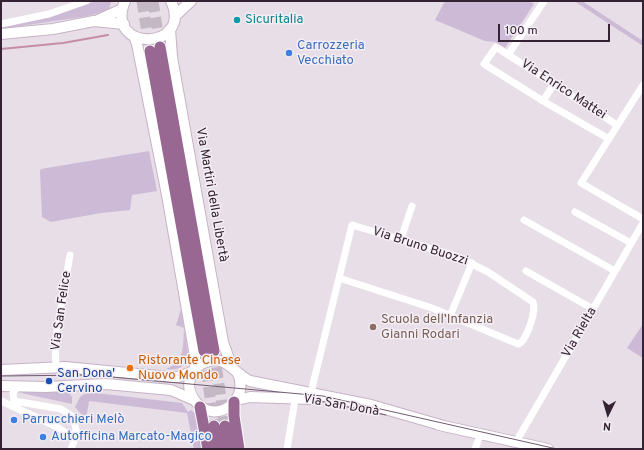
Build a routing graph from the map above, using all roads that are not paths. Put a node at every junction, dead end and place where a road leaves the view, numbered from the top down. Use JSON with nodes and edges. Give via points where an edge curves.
{"nodes":[{"id":1,"x":86,"y":1,"type":"edge"},
{"id":2,"x":171,"y":1,"type":"edge"},
{"id":3,"x":191,"y":1,"type":"edge"},
{"id":4,"x":544,"y":1,"type":"edge"},
{"id":5,"x":124,"y":5,"type":"edge"},
{"id":6,"x":175,"y":16,"type":"junction"},
{"id":7,"x":94,"y":21,"type":"junction"},
{"id":8,"x":1,"y":24,"type":"edge"},
{"id":9,"x":124,"y":24,"type":"junction"},
{"id":10,"x":170,"y":29,"type":"junction"},
{"id":11,"x":1,"y":34,"type":"edge"},
{"id":12,"x":134,"y":36,"type":"junction"},
{"id":13,"x":160,"y":47,"type":"tunnel mouth"},
{"id":14,"x":150,"y":51,"type":"tunnel mouth"},
{"id":15,"x":508,"y":55,"type":"junction"},
{"id":16,"x":554,"y":84,"type":"junction"},
{"id":17,"x":643,"y":85,"type":"edge"},
{"id":18,"x":640,"y":97,"type":"edge"},
{"id":19,"x":543,"y":101,"type":"junction"},
{"id":20,"x":617,"y":125,"type":"junction"},
{"id":21,"x":609,"y":139,"type":"junction"},
{"id":22,"x":412,"y":206,"type":"dead end"},
{"id":23,"x":575,"y":212,"type":"dead end"},
{"id":24,"x":643,"y":219,"type":"edge"},
{"id":25,"x":524,"y":220,"type":"dead end"},
{"id":26,"x":643,"y":223,"type":"edge"},
{"id":27,"x":401,"y":239,"type":"junction"},
{"id":28,"x":631,"y":244,"type":"junction"},
{"id":29,"x":70,"y":255,"type":"dead end"},
{"id":30,"x":472,"y":263,"type":"junction"},
{"id":31,"x":526,"y":271,"type":"dead end"},
{"id":32,"x":615,"y":271,"type":"junction"},
{"id":33,"x":339,"y":278,"type":"junction"},
{"id":34,"x":593,"y":309,"type":"junction"},
{"id":35,"x":450,"y":316,"type":"junction"},
{"id":36,"x":56,"y":367,"type":"junction"},
{"id":37,"x":234,"y":369,"type":"junction"},
{"id":38,"x":1,"y":370,"type":"edge"},
{"id":39,"x":194,"y":370,"type":"junction"},
{"id":40,"x":1,"y":386,"type":"edge"},
{"id":41,"x":17,"y":387,"type":"junction"},
{"id":42,"x":296,"y":395,"type":"junction"},
{"id":43,"x":311,"y":397,"type":"junction"},
{"id":44,"x":1,"y":401,"type":"edge"},
{"id":45,"x":235,"y":401,"type":"junction"},
{"id":46,"x":197,"y":403,"type":"junction"},
{"id":47,"x":444,"y":426,"type":"junction"},
{"id":48,"x":64,"y":433,"type":"junction"},
{"id":49,"x":481,"y":433,"type":"junction"},
{"id":50,"x":77,"y":434,"type":"junction"},
{"id":51,"x":516,"y":442,"type":"junction"},
{"id":52,"x":543,"y":448,"type":"edge"},
{"id":53,"x":71,"y":449,"type":"edge"},
{"id":54,"x":208,"y":449,"type":"edge"},
{"id":55,"x":218,"y":449,"type":"edge"},
{"id":56,"x":229,"y":449,"type":"edge"},
{"id":57,"x":239,"y":449,"type":"edge"},
{"id":58,"x":287,"y":449,"type":"edge"},
{"id":59,"x":476,"y":449,"type":"edge"}],
"edges":[{"from":1,"to":8,"type":"street","via":[[49,14]]},
{"from":2,"to":6,"type":"main road"},
{"from":3,"to":6,"type":"main road"},
{"from":4,"to":15,"type":"street","name":"Via Enrico Mattei"},
{"from":5,"to":7,"type":"main road"},
{"from":5,"to":9,"type":"main road"},
{"from":6,"to":10,"type":"main road"},
{"from":7,"to":9,"type":"main road"},
{"from":7,"to":11,"type":"main road","via":[[53,29]]},
{"from":9,"to":12,"type":"main road"},
{"from":10,"to":12,"type":"main road","via":[[165,35],[153,40],[141,40]]},
{"from":10,"to":37,"type":"main road","name":"Via Martiri della Libertà","via":[[172,56],[223,342]]},
{"from":12,"to":39,"type":"main road","via":[[167,195],[195,356]]},
{"from":13,"to":14,"type":"main road","name":"Via Martiri della Libertà","via":[[209,351]]},
{"from":15,"to":16,"type":"street","name":"Via Enrico Mattei"},
{"from":15,"to":19,"type":"street","name":"Via Enrico Mattei","via":[[496,47],[484,64]]},
{"from":16,"to":19,"type":"street"},
{"from":16,"to":20,"type":"street","name":"Via Enrico Mattei"},
{"from":17,"to":18,"type":"street"},
{"from":18,"to":20,"type":"street"},
{"from":19,"to":21,"type":"street"},
{"from":20,"to":21,"type":"street"},
{"from":21,"to":24,"type":"street","via":[[581,183]]},
{"from":22,"to":27,"type":"street"},
{"from":23,"to":28,"type":"street"},
{"from":25,"to":32,"type":"street"},
{"from":26,"to":28,"type":"street","name":"Via Rielta"},
{"from":27,"to":30,"type":"street","name":"Via Bruno Buozzi"},
{"from":27,"to":33,"type":"street","name":"Via Bruno Buozzi","via":[[352,225]]},
{"from":28,"to":32,"type":"street","name":"Via Rielta"},
{"from":29,"to":36,"type":"street","name":"Via San Felice","via":[[55,342]]},
{"from":30,"to":35,"type":"street"},
{"from":30,"to":35,"type":"street","name":"Via Bruno Buozzi","via":[[533,302],[535,311],[523,341],[515,344]]},
{"from":31,"to":34,"type":"street"},
{"from":32,"to":34,"type":"street","name":"Via Rielta"},
{"from":33,"to":35,"type":"street","name":"Via Bruno Buozzi"},
{"from":33,"to":43,"type":"street","name":"Via Bruno Buozzi"},
{"from":34,"to":51,"type":"street","name":"Via Rielta"},
{"from":36,"to":38,"type":"main road","name":"Via San Donà"},
{"from":36,"to":39,"type":"main road","name":"Via San Donà","via":[[169,377],[178,377]]},
{"from":37,"to":39,"type":"main road","name":"Via San Donà","via":[[224,362],[214,360],[203,363]]},
{"from":37,"to":42,"type":"main road","name":"Via San Donà","via":[[250,381]]},
{"from":37,"to":45,"type":"main road","via":[[241,388]]},
{"from":39,"to":46,"type":"main road","via":[[189,388]]},
{"from":40,"to":41,"type":"main road","name":"Via San Donà"},
{"from":41,"to":46,"type":"main road","name":"Via San Donà","via":[[106,384],[171,390]]},
{"from":41,"to":50,"type":"street","via":[[13,393],[14,401],[66,411],[75,422]]},
{"from":42,"to":43,"type":"main road","name":"Via San Donà"},
{"from":42,"to":45,"type":"main road","name":"Via San Donà","via":[[250,397]]},
{"from":42,"to":58,"type":"street"},
{"from":43,"to":47,"type":"main road","name":"Via San Donà"},
{"from":43,"to":47,"type":"main road","name":"Via San Donà","via":[[371,406]]},
{"from":44,"to":48,"type":"street","via":[[57,427]]},
{"from":45,"to":46,"type":"main road","name":"Via San Donà","via":[[218,411],[207,410]]},
{"from":45,"to":57,"type":"main road","via":[[234,416]]},
{"from":46,"to":54,"type":"main road"},
{"from":47,"to":49,"type":"main road","name":"Via San Donà"},
{"from":48,"to":50,"type":"street"},
{"from":48,"to":53,"type":"street","via":[[68,437]]},
{"from":49,"to":51,"type":"main road","name":"Via San Donà"},
{"from":49,"to":59,"type":"street"},
{"from":50,"to":53,"type":"street"},
{"from":51,"to":52,"type":"main road","name":"Via San Donà"},
{"from":55,"to":56,"type":"main road","via":[[220,426]]}]}
